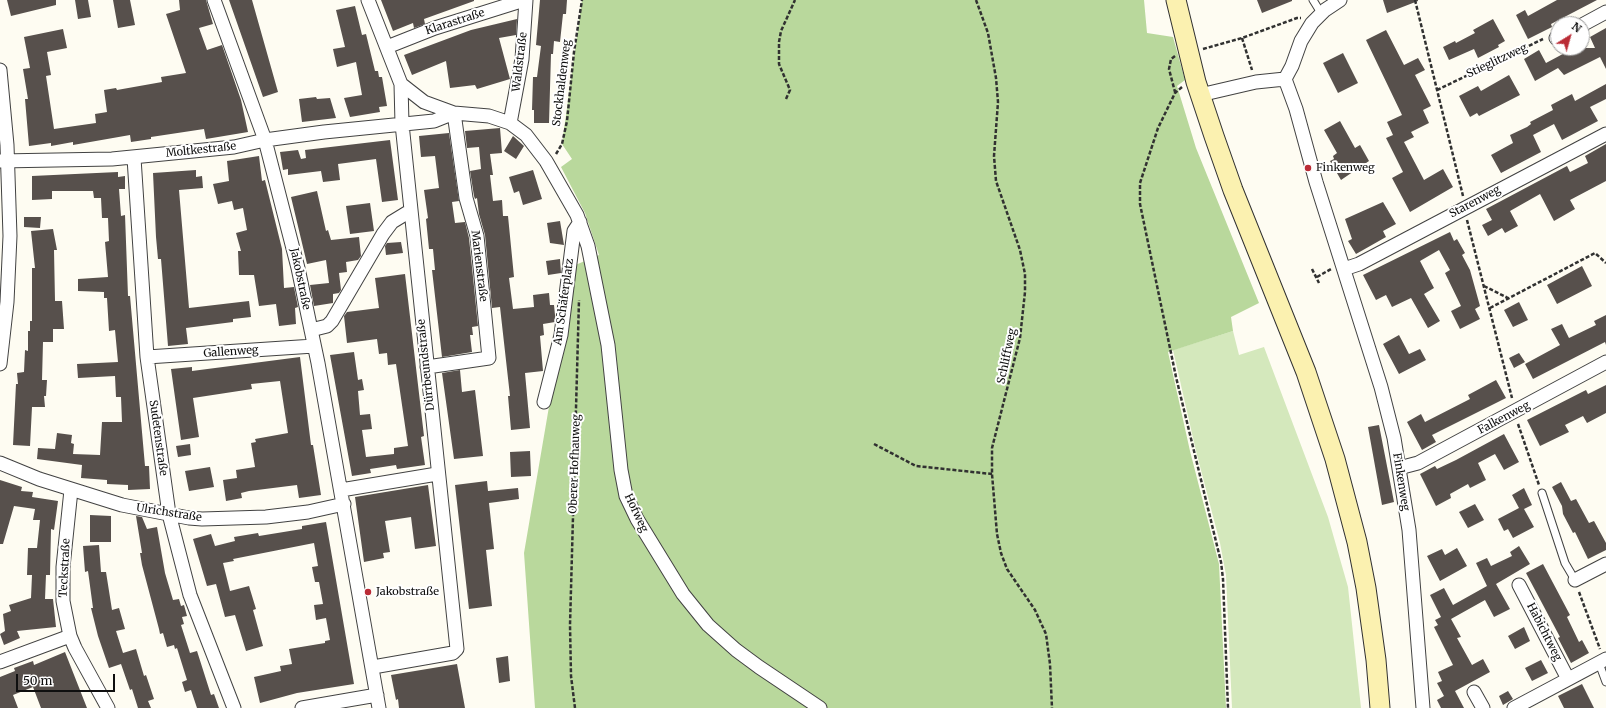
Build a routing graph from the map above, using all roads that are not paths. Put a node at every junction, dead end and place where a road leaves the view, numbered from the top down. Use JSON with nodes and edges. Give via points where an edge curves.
{"nodes":[{"id":1,"x":214,"y":0,"type":"edge"},
{"id":2,"x":368,"y":0,"type":"edge"},
{"id":3,"x":525,"y":0,"type":"edge"},
{"id":4,"x":1176,"y":0,"type":"edge"},
{"id":5,"x":1313,"y":0,"type":"edge"},
{"id":6,"x":1340,"y":0,"type":"edge"},
{"id":7,"x":1606,"y":12,"type":"edge"},
{"id":8,"x":1316,"y":18,"type":"junction"},
{"id":9,"x":1590,"y":21,"type":"edge"},
{"id":10,"x":387,"y":47,"type":"junction"},
{"id":11,"x":0,"y":70,"type":"edge"},
{"id":12,"x":1285,"y":79,"type":"junction"},
{"id":13,"x":401,"y":84,"type":"junction"},
{"id":14,"x":1200,"y":96,"type":"junction"},
{"id":15,"x":454,"y":113,"type":"junction"},
{"id":16,"x":402,"y":124,"type":"junction"},
{"id":17,"x":510,"y":124,"type":"junction"},
{"id":18,"x":1606,"y":134,"type":"edge"},
{"id":19,"x":265,"y":140,"type":"junction"},
{"id":20,"x":134,"y":158,"type":"junction"},
{"id":21,"x":4,"y":161,"type":"edge"},
{"id":22,"x":410,"y":210,"type":"junction"},
{"id":23,"x":580,"y":222,"type":"junction"},
{"id":24,"x":1344,"y":269,"type":"junction"},
{"id":25,"x":311,"y":330,"type":"junction"},
{"id":26,"x":314,"y":346,"type":"junction"},
{"id":27,"x":147,"y":357,"type":"junction"},
{"id":28,"x":1606,"y":362,"type":"edge"},
{"id":29,"x":0,"y":364,"type":"edge"},
{"id":30,"x":427,"y":367,"type":"junction"},
{"id":31,"x":544,"y":402,"type":"dead end"},
{"id":32,"x":0,"y":463,"type":"edge"},
{"id":33,"x":1399,"y":468,"type":"junction"},
{"id":34,"x":437,"y":474,"type":"junction"},
{"id":35,"x":71,"y":490,"type":"junction"},
{"id":36,"x":341,"y":490,"type":"junction"},
{"id":37,"x":1542,"y":493,"type":"road end"},
{"id":38,"x":344,"y":504,"type":"junction"},
{"id":39,"x":169,"y":514,"type":"junction"},
{"id":40,"x":1606,"y":564,"type":"edge"},
{"id":41,"x":1575,"y":580,"type":"joint"},
{"id":42,"x":1519,"y":585,"type":"dead end"},
{"id":43,"x":70,"y":636,"type":"junction"},
{"id":44,"x":1603,"y":661,"type":"edge"},
{"id":45,"x":0,"y":662,"type":"edge"},
{"id":46,"x":373,"y":667,"type":"junction"},
{"id":47,"x":1568,"y":680,"type":"junction"},
{"id":48,"x":1606,"y":682,"type":"edge"},
{"id":49,"x":1474,"y":692,"type":"dead end"},
{"id":50,"x":377,"y":695,"type":"junction"},
{"id":51,"x":108,"y":708,"type":"edge"},
{"id":52,"x":234,"y":708,"type":"edge"},
{"id":53,"x":302,"y":708,"type":"edge"},
{"id":54,"x":380,"y":708,"type":"edge"},
{"id":55,"x":820,"y":708,"type":"edge"},
{"id":56,"x":1380,"y":708,"type":"edge"},
{"id":57,"x":1423,"y":708,"type":"edge"},
{"id":58,"x":1482,"y":708,"type":"edge"},
{"id":59,"x":1514,"y":708,"type":"edge"}],
"edges":[{"from":1,"to":19,"type":"street","name":"Jakobstraße"},
{"from":2,"to":10,"type":"street","name":"Dürrbeundstraße"},
{"from":3,"to":10,"type":"street","name":"Klarastraße","via":[[435,28]]},
{"from":3,"to":17,"type":"street","name":"Waldstraße","via":[[523,52]]},
{"from":4,"to":14,"type":"main road"},
{"from":5,"to":8,"type":"lane"},
{"from":6,"to":8,"type":"street"},
{"from":7,"to":9,"type":"street"},
{"from":8,"to":12,"type":"street","via":[[1301,41]]},
{"from":10,"to":13,"type":"street","name":"Dürrbeundstraße"},
{"from":11,"to":21,"type":"street"},
{"from":12,"to":14,"type":"street","via":[[1256,82]]},
{"from":12,"to":24,"type":"street","name":"Finkenweg"},
{"from":13,"to":15,"type":"street","via":[[424,102]]},
{"from":13,"to":16,"type":"street","name":"Dürrbeundstraße"},
{"from":14,"to":56,"type":"main road","via":[[1233,190],[1306,372],[1335,459],[1366,588]]},
{"from":15,"to":16,"type":"street","via":[[434,121]]},
{"from":15,"to":17,"type":"street","via":[[489,116]]},
{"from":15,"to":30,"type":"street","name":"Marienstraße","via":[[466,198],[477,236],[488,358]]},
{"from":16,"to":19,"type":"street","name":"Moltkestraße"},
{"from":16,"to":22,"type":"street","name":"Dürrbeundstraße"},
{"from":17,"to":23,"type":"street","via":[[526,135],[546,161]]},
{"from":18,"to":24,"type":"street","name":"Starenweg","via":[[1359,264]]},
{"from":19,"to":20,"type":"street","name":"Moltkestraße","via":[[234,147]]},
{"from":19,"to":25,"type":"street","name":"Jakobstraße"},
{"from":20,"to":21,"type":"street","name":"Moltkestraße"},
{"from":20,"to":27,"type":"street","name":"Sudetenstraße"},
{"from":21,"to":29,"type":"street","via":[[10,236],[7,302]]},
{"from":22,"to":25,"type":"street","via":[[392,222],[383,234],[332,321],[327,326]]},
{"from":22,"to":30,"type":"street","name":"Dürrbeundstraße"},
{"from":23,"to":31,"type":"street","name":"Am Schäferplatz","via":[[574,229],[561,335]]},
{"from":23,"to":55,"type":"street","name":"Hofweg","via":[[599,294],[608,345],[618,453],[623,484],[634,513],[682,594],[708,625],[759,667]]},
{"from":24,"to":33,"type":"street","name":"Finkenweg","via":[[1388,414]]},
{"from":25,"to":26,"type":"street","name":"Jakobstraße"},
{"from":26,"to":27,"type":"street","name":"Gallenweg"},
{"from":26,"to":36,"type":"street","name":"Jakobstraße"},
{"from":27,"to":39,"type":"street","name":"Sudetenstraße"},
{"from":28,"to":33,"type":"street","name":"Falkenweg","via":[[1418,463]]},
{"from":30,"to":34,"type":"street","name":"Dürrbeundstraße"},
{"from":32,"to":35,"type":"street","name":"Ulrichstraße"},
{"from":33,"to":57,"type":"street","name":"Finkenweg","via":[[1408,530]]},
{"from":34,"to":36,"type":"street"},
{"from":34,"to":46,"type":"street","name":"Dürrbeundstraße","via":[[457,649],[454,653],[429,652]]},
{"from":35,"to":39,"type":"street","name":"Ulrichstraße","via":[[122,505]]},
{"from":35,"to":43,"type":"street","name":"Teckstraße","via":[[62,583]]},
{"from":36,"to":38,"type":"street","name":"Jakobstraße"},
{"from":37,"to":41,"type":"lane","via":[[1566,563]]},
{"from":38,"to":39,"type":"street","name":"Ulrichstraße","via":[[293,514],[251,518],[202,519]]},
{"from":38,"to":46,"type":"street","name":"Jakobstraße"},
{"from":39,"to":52,"type":"street","name":"Sudetenstraße","via":[[190,595]]},
{"from":40,"to":41,"type":"street"},
{"from":42,"to":47,"type":"street","name":"Habichtweg"},
{"from":43,"to":45,"type":"street"},
{"from":43,"to":51,"type":"street","name":"Teckstraße"},
{"from":44,"to":47,"type":"street"},
{"from":44,"to":48,"type":"lane"},
{"from":46,"to":50,"type":"street","name":"Jakobstraße"},
{"from":47,"to":59,"type":"street"},
{"from":49,"to":58,"type":"street"},
{"from":50,"to":53,"type":"street"},
{"from":50,"to":54,"type":"street","name":"Jakobstraße"}]}
